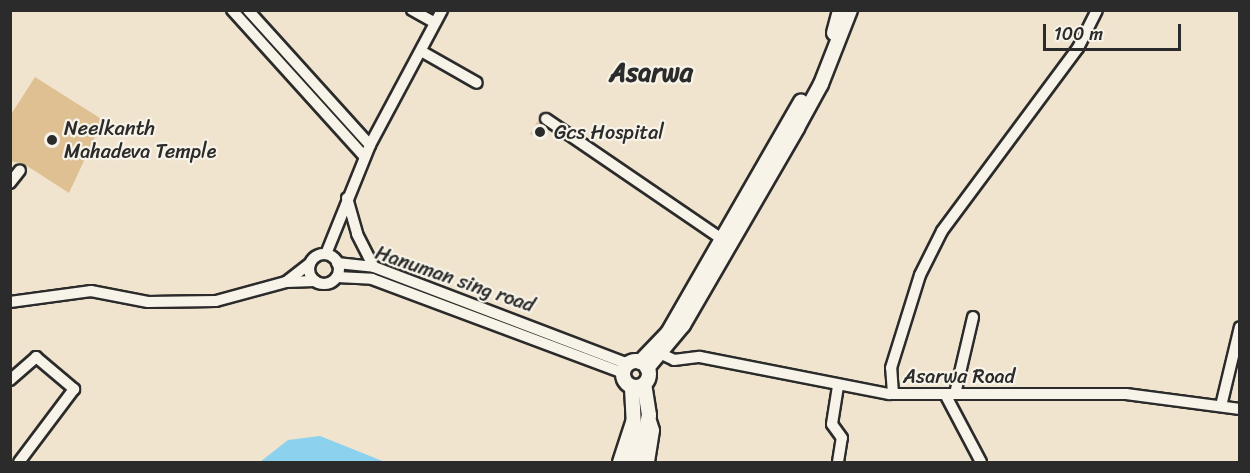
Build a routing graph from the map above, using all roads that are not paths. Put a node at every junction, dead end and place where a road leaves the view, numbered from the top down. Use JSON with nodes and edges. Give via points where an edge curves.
{"nodes":[{"id":1,"x":232,"y":10,"type":"edge"},
{"id":2,"x":248,"y":10,"type":"edge"},
{"id":3,"x":412,"y":10,"type":"edge"},
{"id":4,"x":442,"y":10,"type":"edge"},
{"id":5,"x":840,"y":10,"type":"edge"},
{"id":6,"x":849,"y":10,"type":"edge"},
{"id":7,"x":1096,"y":10,"type":"edge"},
{"id":8,"x":435,"y":23,"type":"junction"},
{"id":9,"x":421,"y":51,"type":"junction"},
{"id":10,"x":477,"y":83,"type":"dead end"},
{"id":11,"x":811,"y":93,"type":"junction"},
{"id":12,"x":546,"y":119,"type":"dead end"},
{"id":13,"x":370,"y":145,"type":"junction"},
{"id":14,"x":365,"y":157,"type":"junction"},
{"id":15,"x":20,"y":170,"type":"dead end"},
{"id":16,"x":10,"y":183,"type":"edge"},
{"id":17,"x":347,"y":198,"type":"junction"},
{"id":18,"x":724,"y":241,"type":"junction"},
{"id":19,"x":326,"y":254,"type":"junction"},
{"id":20,"x":309,"y":263,"type":"junction"},
{"id":21,"x":338,"y":263,"type":"junction"},
{"id":22,"x":374,"y":267,"type":"junction"},
{"id":23,"x":337,"y":277,"type":"junction"},
{"id":24,"x":286,"y":282,"type":"junction"},
{"id":25,"x":315,"y":282,"type":"junction"},
{"id":26,"x":10,"y":302,"type":"edge"},
{"id":27,"x":504,"y":313,"type":"junction"},
{"id":28,"x":973,"y":317,"type":"dead end"},
{"id":29,"x":500,"y":325,"type":"junction"},
{"id":30,"x":1239,"y":327,"type":"edge"},
{"id":31,"x":660,"y":350,"type":"junction"},
{"id":32,"x":635,"y":367,"type":"junction"},
{"id":33,"x":10,"y":380,"type":"edge"},
{"id":34,"x":838,"y":385,"type":"junction"},
{"id":35,"x":638,"y":386,"type":"junction"},
{"id":36,"x":893,"y":394,"type":"junction"},
{"id":37,"x":950,"y":394,"type":"junction"},
{"id":38,"x":1221,"y":405,"type":"junction"},
{"id":39,"x":1239,"y":409,"type":"edge"},
{"id":40,"x":641,"y":421,"type":"junction"},
{"id":41,"x":19,"y":462,"type":"edge"},
{"id":42,"x":618,"y":462,"type":"edge"},
{"id":43,"x":628,"y":462,"type":"edge"},
{"id":44,"x":639,"y":462,"type":"edge"},
{"id":45,"x":649,"y":462,"type":"edge"},
{"id":46,"x":838,"y":462,"type":"edge"},
{"id":47,"x":981,"y":462,"type":"edge"}],
"edges":[{"from":1,"to":14,"type":"street"},
{"from":2,"to":13,"type":"street"},
{"from":3,"to":8,"type":"street"},
{"from":4,"to":8,"type":"street"},
{"from":5,"to":11,"type":"main road"},
{"from":6,"to":11,"type":"main road"},
{"from":7,"to":36,"type":"street","via":[[1078,48],[942,231],[921,275],[891,368]]},
{"from":8,"to":9,"type":"street"},
{"from":9,"to":10,"type":"street"},
{"from":9,"to":13,"type":"street"},
{"from":11,"to":18,"type":"main road"},
{"from":12,"to":18,"type":"street"},
{"from":13,"to":14,"type":"street"},
{"from":14,"to":17,"type":"street"},
{"from":15,"to":16,"type":"street"},
{"from":17,"to":19,"type":"street"},
{"from":17,"to":22,"type":"street","via":[[357,234]]},
{"from":18,"to":31,"type":"main road"},
{"from":19,"to":20,"type":"street"},
{"from":19,"to":21,"type":"street"},
{"from":20,"to":24,"type":"street"},
{"from":20,"to":25,"type":"street"},
{"from":21,"to":22,"type":"street","name":"Hanuman sing road"},
{"from":21,"to":23,"type":"street"},
{"from":22,"to":27,"type":"street","name":"Hanuman sing road"},
{"from":23,"to":25,"type":"street","via":[[330,283]]},
{"from":23,"to":29,"type":"street","via":[[372,279]]},
{"from":24,"to":25,"type":"street"},
{"from":24,"to":26,"type":"street","via":[[216,301],[148,302],[91,291]]},
{"from":27,"to":29,"type":"street"},
{"from":27,"to":32,"type":"street","name":"Hanuman sing road"},
{"from":28,"to":37,"type":"street"},
{"from":29,"to":32,"type":"street"},
{"from":30,"to":38,"type":"street"},
{"from":31,"to":32,"type":"main road"},
{"from":31,"to":34,"type":"street","name":"Asarwa Road","via":[[681,358],[700,357]]},
{"from":32,"to":35,"type":"main road"},
{"from":32,"to":35,"type":"main road"},
{"from":33,"to":41,"type":"street","via":[[36,357],[74,388]]},
{"from":34,"to":36,"type":"street","name":"Asarwa Road"},
{"from":34,"to":46,"type":"street","via":[[832,424],[842,438]]},
{"from":35,"to":40,"type":"main road"},
{"from":36,"to":37,"type":"street","name":"Asarwa Road"},
{"from":37,"to":38,"type":"street","name":"Asarwa Road","via":[[1126,394]]},
{"from":37,"to":47,"type":"street"},
{"from":38,"to":39,"type":"street","name":"Asarwa Road"},
{"from":40,"to":42,"type":"street","via":[[624,432]]},
{"from":40,"to":43,"type":"main road"},
{"from":40,"to":44,"type":"main road"},
{"from":40,"to":45,"type":"street","via":[[654,430]]}]}
